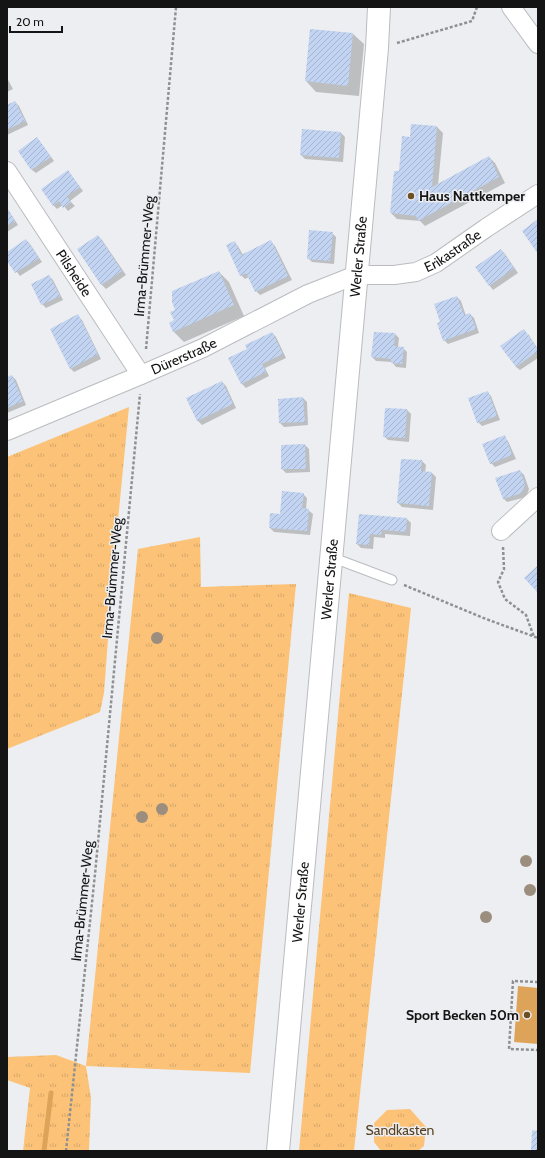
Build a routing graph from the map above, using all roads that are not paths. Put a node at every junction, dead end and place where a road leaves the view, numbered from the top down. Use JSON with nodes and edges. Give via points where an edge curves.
{"nodes":[{"id":1,"x":379,"y":7,"type":"edge"},
{"id":2,"x":511,"y":7,"type":"edge"},
{"id":3,"x":538,"y":44,"type":"edge"},
{"id":4,"x":7,"y":171,"type":"edge"},
{"id":5,"x":538,"y":194,"type":"edge"},
{"id":6,"x":356,"y":275,"type":"junction"},
{"id":7,"x":141,"y":375,"type":"junction"},
{"id":8,"x":7,"y":431,"type":"edge"},
{"id":9,"x":538,"y":496,"type":"edge"},
{"id":10,"x":501,"y":531,"type":"road end"},
{"id":11,"x":331,"y":557,"type":"junction"},
{"id":12,"x":392,"y":580,"type":"road end"},
{"id":13,"x":278,"y":1151,"type":"edge"}],
"edges":[{"from":1,"to":6,"type":"main road","name":"Werler Straße"},
{"from":2,"to":3,"type":"street"},
{"from":4,"to":7,"type":"street","name":"Pilsheide"},
{"from":5,"to":6,"type":"street","name":"Erikastraße","via":[[436,263],[416,272]]},
{"from":6,"to":7,"type":"street","name":"Dürerstraße","via":[[308,294],[202,348]]},
{"from":6,"to":11,"type":"main road","name":"Werler Straße"},
{"from":7,"to":8,"type":"street","name":"Dürerstraße"},
{"from":9,"to":10,"type":"street"},
{"from":11,"to":12,"type":"lane"},
{"from":11,"to":13,"type":"main road","name":"Werler Straße"}]}
